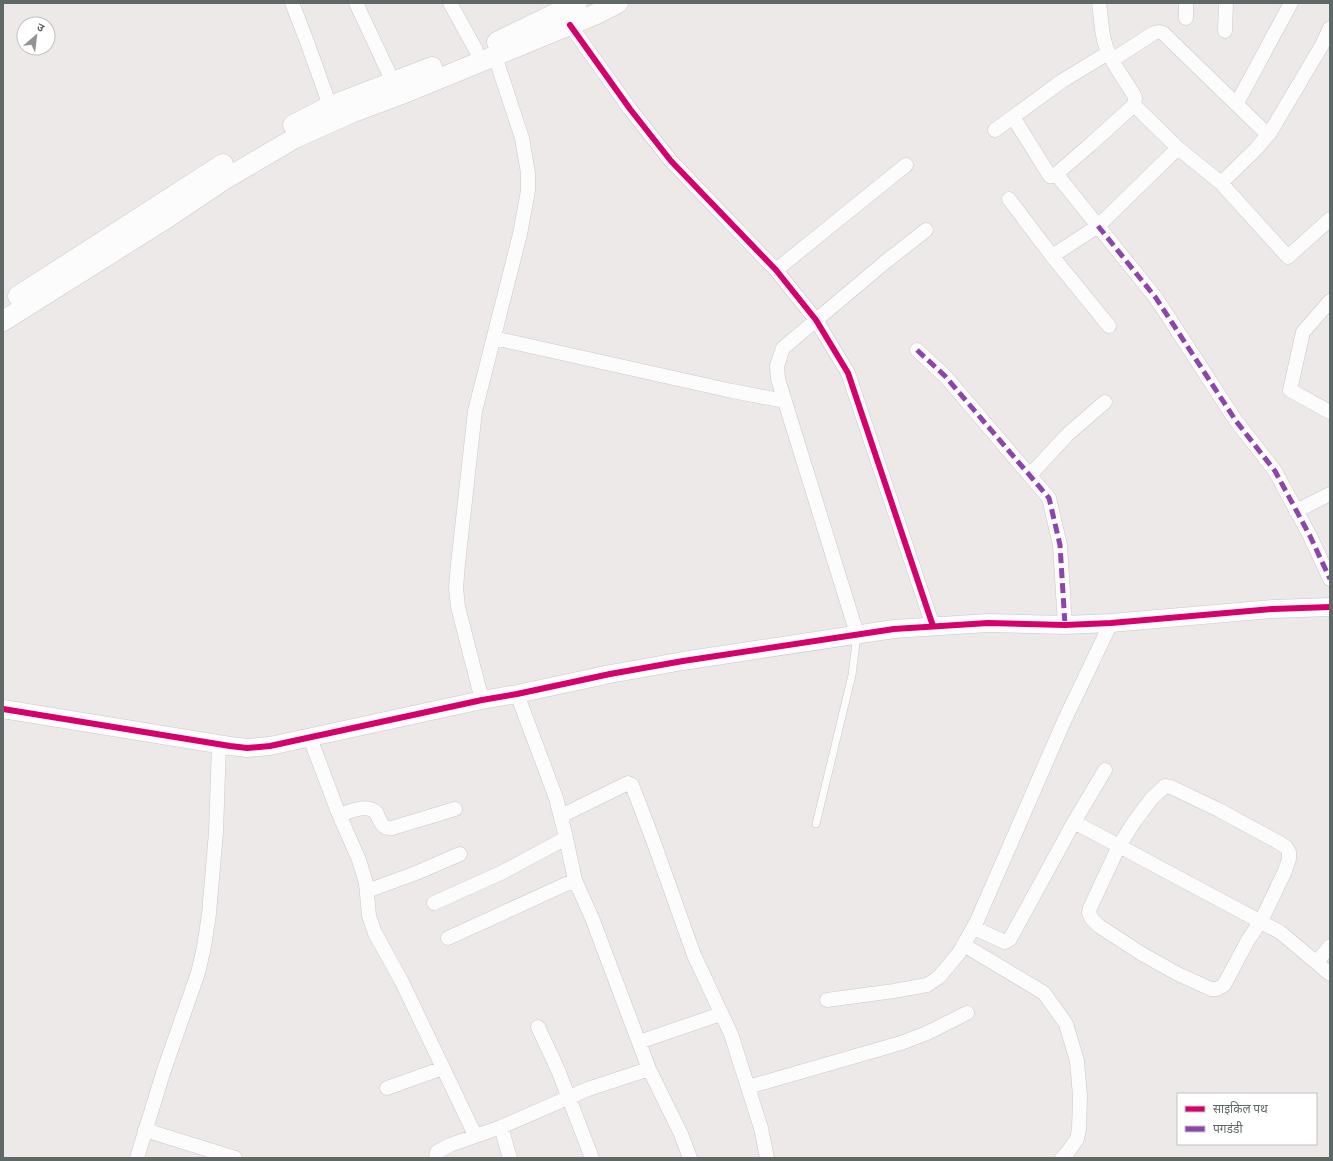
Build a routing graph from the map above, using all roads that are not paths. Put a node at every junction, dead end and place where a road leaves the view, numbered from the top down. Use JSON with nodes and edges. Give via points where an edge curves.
{"nodes":[{"id":1,"x":292,"y":3,"type":"edge"},
{"id":2,"x":356,"y":3,"type":"edge"},
{"id":3,"x":450,"y":3,"type":"edge"},
{"id":4,"x":577,"y":3,"type":"edge"},
{"id":5,"x":618,"y":3,"type":"edge"},
{"id":6,"x":1099,"y":3,"type":"edge"},
{"id":7,"x":1186,"y":3,"type":"edge"},
{"id":8,"x":1226,"y":3,"type":"edge"},
{"id":9,"x":1291,"y":3,"type":"edge"},
{"id":10,"x":1186,"y":18,"type":"dead end"},
{"id":11,"x":570,"y":25,"type":"junction"},
{"id":12,"x":1330,"y":28,"type":"edge"},
{"id":13,"x":1225,"y":31,"type":"dead end"},
{"id":14,"x":1326,"y":49,"type":"edge"},
{"id":15,"x":485,"y":53,"type":"junction"},
{"id":16,"x":1110,"y":56,"type":"junction"},
{"id":17,"x":393,"y":82,"type":"junction"},
{"id":18,"x":1237,"y":103,"type":"junction"},
{"id":19,"x":1134,"y":105,"type":"junction"},
{"id":20,"x":330,"y":106,"type":"junction"},
{"id":21,"x":1013,"y":117,"type":"junction"},
{"id":22,"x":995,"y":130,"type":"dead end"},
{"id":23,"x":1270,"y":132,"type":"junction"},
{"id":24,"x":1178,"y":148,"type":"junction"},
{"id":25,"x":906,"y":165,"type":"dead end"},
{"id":26,"x":1057,"y":175,"type":"junction"},
{"id":27,"x":1221,"y":182,"type":"junction"},
{"id":28,"x":1009,"y":199,"type":"dead end"},
{"id":29,"x":1330,"y":219,"type":"edge"},
{"id":30,"x":1098,"y":226,"type":"junction"},
{"id":31,"x":926,"y":230,"type":"dead end"},
{"id":32,"x":1052,"y":256,"type":"junction"},
{"id":33,"x":776,"y":270,"type":"junction"},
{"id":34,"x":3,"y":306,"type":"edge"},
{"id":35,"x":1328,"y":307,"type":"edge"},
{"id":36,"x":816,"y":320,"type":"junction"},
{"id":37,"x":3,"y":321,"type":"edge"},
{"id":38,"x":1109,"y":326,"type":"dead end"},
{"id":39,"x":494,"y":338,"type":"junction"},
{"id":40,"x":917,"y":350,"type":"dead end"},
{"id":41,"x":785,"y":401,"type":"junction"},
{"id":42,"x":1105,"y":402,"type":"dead end"},
{"id":43,"x":1330,"y":412,"type":"edge"},
{"id":44,"x":1030,"y":475,"type":"junction"},
{"id":45,"x":1330,"y":494,"type":"edge"},
{"id":46,"x":1296,"y":511,"type":"junction"},
{"id":47,"x":1330,"y":579,"type":"edge"},
{"id":48,"x":1330,"y":607,"type":"edge"},
{"id":49,"x":1111,"y":623,"type":"junction"},
{"id":50,"x":1065,"y":625,"type":"junction"},
{"id":51,"x":933,"y":626,"type":"junction"},
{"id":52,"x":857,"y":634,"type":"junction"},
{"id":53,"x":517,"y":694,"type":"junction"},
{"id":54,"x":482,"y":700,"type":"junction"},
{"id":55,"x":3,"y":709,"type":"edge"},
{"id":56,"x":310,"y":738,"type":"junction"},
{"id":57,"x":219,"y":745,"type":"junction"},
{"id":58,"x":1105,"y":770,"type":"dead end"},
{"id":59,"x":455,"y":809,"type":"dead end"},
{"id":60,"x":340,"y":815,"type":"junction"},
{"id":61,"x":561,"y":816,"type":"junction"},
{"id":62,"x":1074,"y":822,"type":"junction"},
{"id":63,"x":816,"y":824,"type":"dead end"},
{"id":64,"x":566,"y":838,"type":"junction"},
{"id":65,"x":1119,"y":846,"type":"junction"},
{"id":66,"x":460,"y":854,"type":"dead end"},
{"id":67,"x":575,"y":880,"type":"junction"},
{"id":68,"x":367,"y":891,"type":"junction"},
{"id":69,"x":434,"y":903,"type":"dead end"},
{"id":70,"x":1261,"y":921,"type":"junction"},
{"id":71,"x":974,"y":928,"type":"junction"},
{"id":72,"x":448,"y":938,"type":"dead end"},
{"id":73,"x":964,"y":945,"type":"junction"},
{"id":74,"x":1330,"y":946,"type":"edge"},
{"id":75,"x":1317,"y":962,"type":"junction"},
{"id":76,"x":1330,"y":974,"type":"edge"},
{"id":77,"x":827,"y":1000,"type":"dead end"},
{"id":78,"x":967,"y":1013,"type":"dead end"},
{"id":79,"x":721,"y":1014,"type":"junction"},
{"id":80,"x":538,"y":1027,"type":"dead end"},
{"id":81,"x":639,"y":1042,"type":"junction"},
{"id":82,"x":444,"y":1068,"type":"junction"},
{"id":83,"x":649,"y":1069,"type":"junction"},
{"id":84,"x":748,"y":1087,"type":"junction"},
{"id":85,"x":387,"y":1088,"type":"dead end"},
{"id":86,"x":568,"y":1097,"type":"junction"},
{"id":87,"x":501,"y":1127,"type":"junction"},
{"id":88,"x":145,"y":1130,"type":"junction"},
{"id":89,"x":475,"y":1136,"type":"junction"},
{"id":90,"x":437,"y":1155,"type":"edge"},
{"id":91,"x":137,"y":1158,"type":"edge"},
{"id":92,"x":235,"y":1158,"type":"edge"},
{"id":93,"x":424,"y":1158,"type":"edge"},
{"id":94,"x":510,"y":1158,"type":"edge"},
{"id":95,"x":592,"y":1158,"type":"edge"},
{"id":96,"x":690,"y":1158,"type":"edge"},
{"id":97,"x":767,"y":1158,"type":"edge"},
{"id":98,"x":1062,"y":1158,"type":"edge"}],
"edges":[{"from":1,"to":20,"type":"street"},
{"from":2,"to":17,"type":"street"},
{"from":3,"to":15,"type":"street"},
{"from":4,"to":15,"type":"main road","via":[[490,45]]},
{"from":5,"to":11,"type":"main road"},
{"from":6,"to":16,"type":"street","via":[[1103,39]]},
{"from":7,"to":10,"type":"street"},
{"from":8,"to":13,"type":"street"},
{"from":9,"to":18,"type":"street"},
{"from":11,"to":15,"type":"main road"},
{"from":11,"to":33,"type":"street","via":[[671,162]]},
{"from":12,"to":14,"type":"street"},
{"from":14,"to":23,"type":"street"},
{"from":15,"to":17,"type":"main road"},
{"from":15,"to":37,"type":"main road","via":[[402,94],[351,112],[295,138],[222,181]]},
{"from":15,"to":39,"type":"street","via":[[522,138],[528,173],[527,202]]},
{"from":16,"to":18,"type":"street","via":[[1154,33],[1163,33]]},
{"from":16,"to":19,"type":"street","via":[[1136,98]]},
{"from":16,"to":21,"type":"street","via":[[1062,81]]},
{"from":17,"to":20,"type":"main road"},
{"from":18,"to":23,"type":"street","via":[[1263,130]]},
{"from":19,"to":24,"type":"street"},
{"from":19,"to":26,"type":"street"},
{"from":20,"to":34,"type":"main road","via":[[222,164]]},
{"from":21,"to":22,"type":"street"},
{"from":21,"to":26,"type":"street","via":[[1050,176]]},
{"from":23,"to":27,"type":"street"},
{"from":24,"to":27,"type":"street"},
{"from":24,"to":30,"type":"street"},
{"from":25,"to":33,"type":"street"},
{"from":26,"to":30,"type":"street"},
{"from":27,"to":29,"type":"street","via":[[1288,257]]},
{"from":28,"to":32,"type":"street"},
{"from":30,"to":32,"type":"street"},
{"from":30,"to":46,"type":"street","via":[[1156,298],[1236,421],[1275,471]]},
{"from":31,"to":36,"type":"street"},
{"from":32,"to":38,"type":"street"},
{"from":33,"to":36,"type":"street"},
{"from":35,"to":43,"type":"street","via":[[1304,332],[1290,390]]},
{"from":36,"to":41,"type":"street","via":[[783,348],[779,357],[778,379]]},
{"from":36,"to":51,"type":"street","via":[[848,373]]},
{"from":39,"to":41,"type":"street"},
{"from":39,"to":54,"type":"street","via":[[475,411],[456,588],[458,606]]},
{"from":40,"to":44,"type":"street","via":[[945,376]]},
{"from":41,"to":52,"type":"street"},
{"from":42,"to":44,"type":"street","via":[[1068,434]]},
{"from":44,"to":50,"type":"street","via":[[1050,498],[1060,545]]},
{"from":45,"to":46,"type":"street"},
{"from":46,"to":47,"type":"street"},
{"from":48,"to":49,"type":"street","via":[[1273,609]]},
{"from":49,"to":50,"type":"street"},
{"from":49,"to":71,"type":"street","via":[[1065,719]]},
{"from":50,"to":51,"type":"street","via":[[988,623]]},
{"from":51,"to":52,"type":"street"},
{"from":52,"to":53,"type":"street","via":[[683,661]]},
{"from":52,"to":63,"type":"lane","via":[[852,675]]},
{"from":53,"to":54,"type":"street"},
{"from":53,"to":61,"type":"street"},
{"from":54,"to":56,"type":"street"},
{"from":55,"to":57,"type":"street"},
{"from":56,"to":57,"type":"street","via":[[248,748]]},
{"from":56,"to":60,"type":"street"},
{"from":57,"to":88,"type":"street","via":[[216,832],[204,947],[198,973]]},
{"from":58,"to":62,"type":"street"},
{"from":59,"to":60,"type":"street","via":[[392,828],[382,825],[372,809],[361,808]]},
{"from":60,"to":68,"type":"street","via":[[359,860]]},
{"from":61,"to":64,"type":"street"},
{"from":61,"to":79,"type":"street","via":[[628,783],[632,785],[694,955]]},
{"from":62,"to":65,"type":"street"},
{"from":62,"to":71,"type":"street","via":[[1010,939],[1004,942]]},
{"from":64,"to":67,"type":"street"},
{"from":64,"to":69,"type":"street","via":[[503,872]]},
{"from":65,"to":70,"type":"street"},
{"from":65,"to":70,"type":"street","via":[[1152,798],[1165,786],[1219,810],[1278,842],[1289,852],[1285,871]]},
{"from":65,"to":70,"type":"street","via":[[1089,913],[1105,930],[1178,974],[1211,988],[1222,987]]},
{"from":66,"to":68,"type":"street"},
{"from":67,"to":72,"type":"street"},
{"from":67,"to":81,"type":"street"},
{"from":68,"to":82,"type":"street","via":[[375,933]]},
{"from":70,"to":75,"type":"street","via":[[1280,932]]},
{"from":71,"to":73,"type":"street"},
{"from":73,"to":77,"type":"street","via":[[939,977],[927,984]]},
{"from":73,"to":98,"type":"street","via":[[1044,993],[1066,1024],[1077,1061],[1080,1096],[1077,1140]]},
{"from":74,"to":75,"type":"street"},
{"from":75,"to":76,"type":"street"},
{"from":78,"to":84,"type":"street","via":[[901,1043]]},
{"from":79,"to":81,"type":"street"},
{"from":79,"to":84,"type":"street"},
{"from":80,"to":86,"type":"street"},
{"from":81,"to":83,"type":"street"},
{"from":82,"to":85,"type":"street"},
{"from":82,"to":89,"type":"street"},
{"from":83,"to":86,"type":"street"},
{"from":83,"to":96,"type":"street"},
{"from":84,"to":97,"type":"street"},
{"from":86,"to":87,"type":"street"},
{"from":86,"to":95,"type":"street"},
{"from":87,"to":89,"type":"street"},
{"from":87,"to":94,"type":"street"},
{"from":88,"to":91,"type":"street"},
{"from":88,"to":92,"type":"street"},
{"from":89,"to":90,"type":"street","via":[[450,1145]]},
{"from":90,"to":93,"type":"street"}]}
